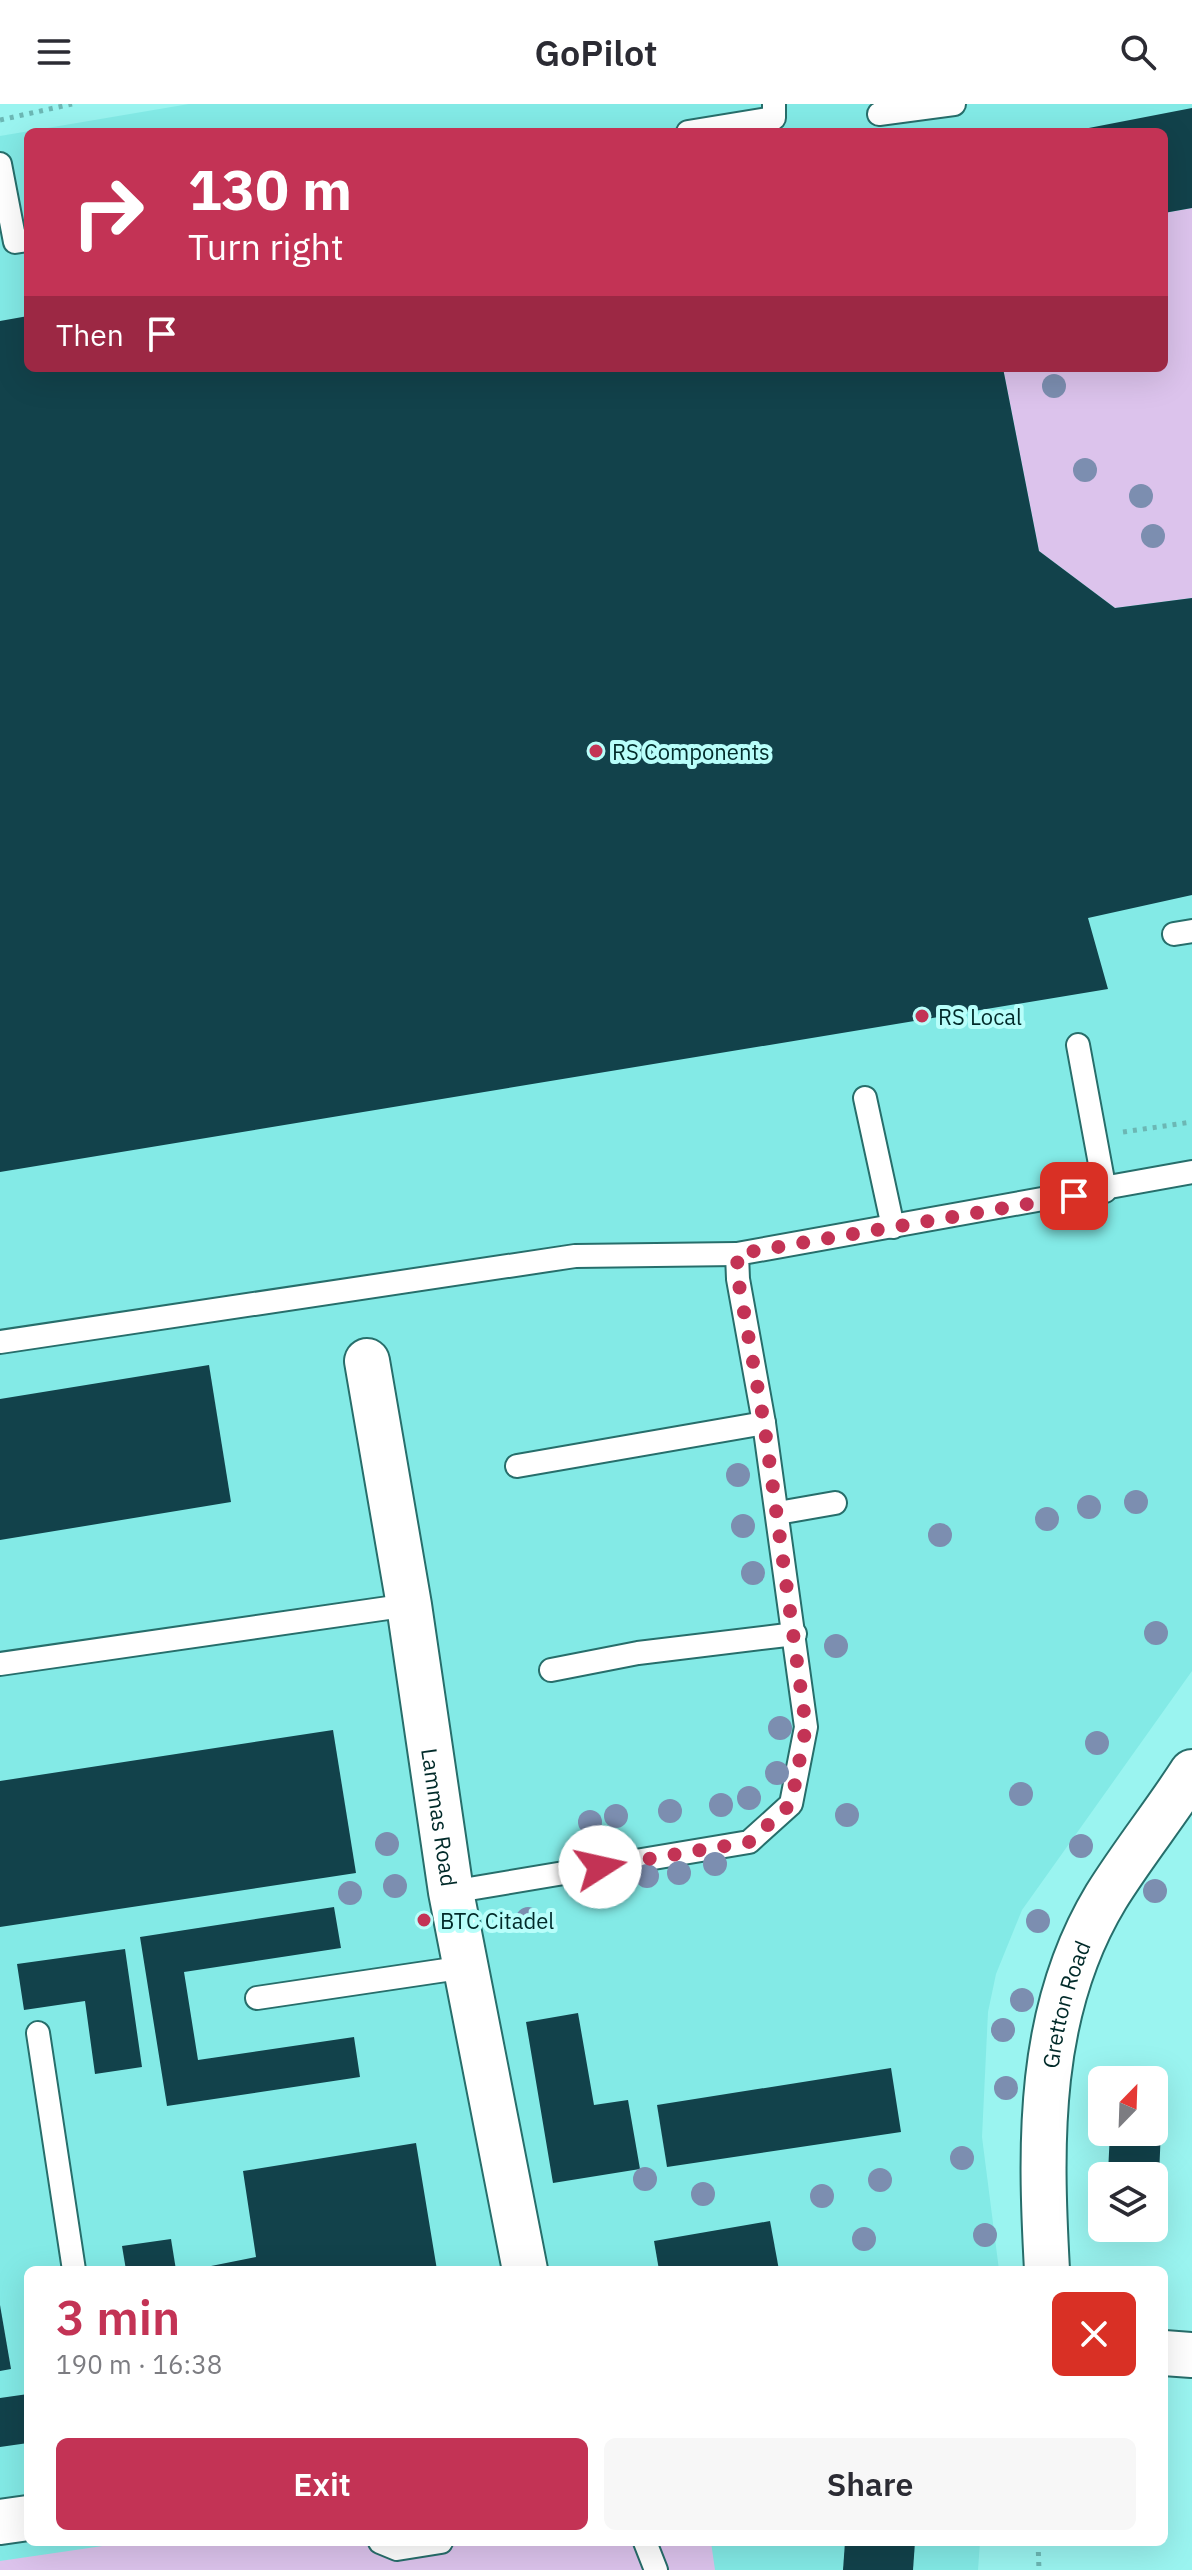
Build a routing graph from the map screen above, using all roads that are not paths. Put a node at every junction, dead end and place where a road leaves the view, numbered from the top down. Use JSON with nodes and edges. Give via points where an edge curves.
{"nodes":[{"id":1,"x":774,"y":104,"type":"edge"},
{"id":2,"x":954,"y":104,"type":"edge"},
{"id":3,"x":879,"y":114,"type":"dead end"},
{"id":4,"x":713,"y":128,"type":"edge"},
{"id":5,"x":0,"y":164,"type":"edge"},
{"id":6,"x":24,"y":241,"type":"edge"},
{"id":7,"x":1078,"y":1045,"type":"dead end"},
{"id":8,"x":865,"y":1098,"type":"dead end"},
{"id":9,"x":1192,"y":1172,"type":"edge"},
{"id":10,"x":1105,"y":1191,"type":"junction"},
{"id":11,"x":893,"y":1227,"type":"junction"},
{"id":12,"x":737,"y":1254,"type":"junction"},
{"id":13,"x":0,"y":1342,"type":"edge"},
{"id":14,"x":367,"y":1361,"type":"dead end"},
{"id":15,"x":764,"y":1423,"type":"junction"},
{"id":16,"x":517,"y":1466,"type":"dead end"},
{"id":17,"x":835,"y":1503,"type":"dead end"},
{"id":18,"x":778,"y":1513,"type":"junction"},
{"id":19,"x":409,"y":1605,"type":"junction"},
{"id":20,"x":795,"y":1634,"type":"junction"},
{"id":21,"x":0,"y":1664,"type":"edge"},
{"id":22,"x":551,"y":1670,"type":"dead end"},
{"id":23,"x":1192,"y":1772,"type":"edge"},
{"id":24,"x":451,"y":1892,"type":"junction"},
{"id":25,"x":466,"y":1967,"type":"junction"},
{"id":26,"x":257,"y":1998,"type":"dead end"},
{"id":27,"x":38,"y":2033,"type":"dead end"},
{"id":28,"x":73,"y":2266,"type":"edge"},
{"id":29,"x":524,"y":2266,"type":"edge"},
{"id":30,"x":1047,"y":2266,"type":"edge"},
{"id":31,"x":1168,"y":2353,"type":"edge"},
{"id":32,"x":1192,"y":2355,"type":"edge"},
{"id":33,"x":24,"y":2519,"type":"edge"},
{"id":34,"x":0,"y":2522,"type":"edge"},
{"id":35,"x":390,"y":2546,"type":"edge"},
{"id":36,"x":416,"y":2546,"type":"edge"},
{"id":37,"x":647,"y":2546,"type":"edge"},
{"id":38,"x":656,"y":2570,"type":"edge"}],
"edges":[{"from":1,"to":4,"type":"lane","via":[[774,118]]},
{"from":2,"to":3,"type":"lane"},
{"from":5,"to":6,"type":"lane","via":[[15,242]]},
{"from":7,"to":10,"type":"lane"},
{"from":8,"to":11,"type":"lane"},
{"from":9,"to":10,"type":"lane"},
{"from":10,"to":11,"type":"lane"},
{"from":11,"to":12,"type":"lane"},
{"from":12,"to":13,"type":"lane","via":[[575,1256]]},
{"from":12,"to":15,"type":"lane"},
{"from":14,"to":19,"type":"street","name":"Lammas Road"},
{"from":15,"to":16,"type":"lane"},
{"from":15,"to":18,"type":"lane"},
{"from":17,"to":18,"type":"lane"},
{"from":18,"to":20,"type":"lane"},
{"from":19,"to":21,"type":"lane"},
{"from":19,"to":24,"type":"street","name":"Lammas Road"},
{"from":20,"to":22,"type":"lane","via":[[638,1653]]},
{"from":20,"to":24,"type":"lane","via":[[806,1727],[791,1804],[749,1842]]},
{"from":23,"to":30,"type":"street","name":"Gretton Road","via":[[1106,1897],[1059,2015],[1044,2101],[1041,2169]]},
{"from":24,"to":25,"type":"street","name":"Lammas Road"},
{"from":25,"to":26,"type":"lane"},
{"from":25,"to":29,"type":"street","name":"Lammas Road"},
{"from":27,"to":28,"type":"lane"},
{"from":31,"to":32,"type":"street"},
{"from":33,"to":34,"type":"street"},
{"from":35,"to":36,"type":"lane"},
{"from":37,"to":38,"type":"lane"}]}
